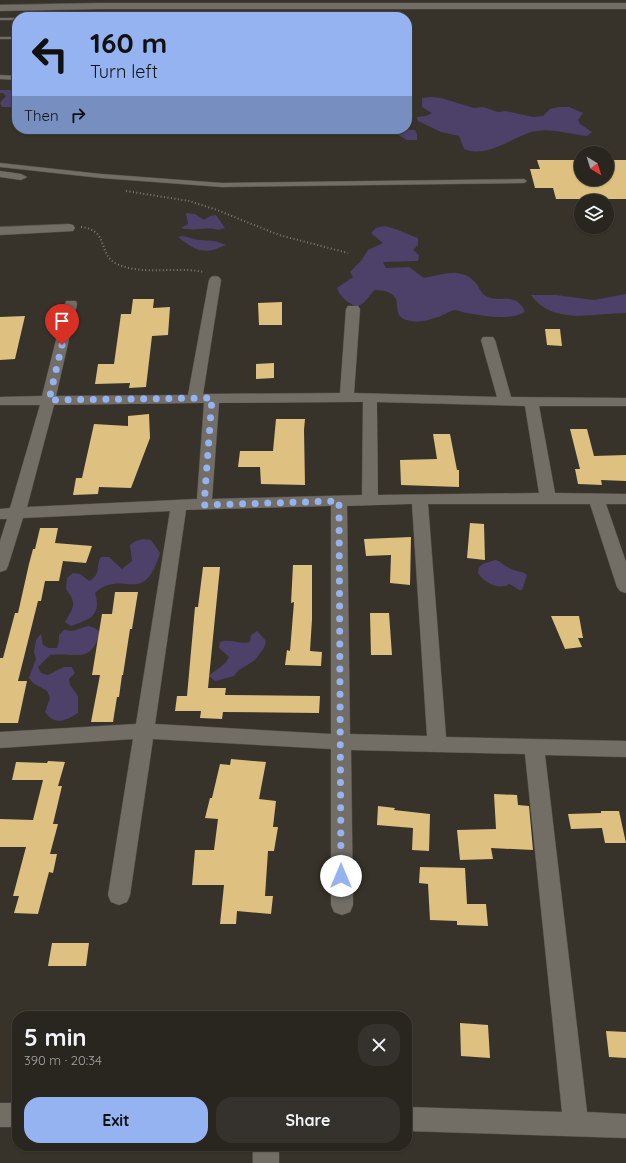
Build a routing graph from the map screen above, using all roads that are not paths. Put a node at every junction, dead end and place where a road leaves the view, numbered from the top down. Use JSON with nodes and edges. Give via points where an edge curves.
{"nodes":[{"id":1,"x":100,"y":3,"type":"edge"},
{"id":2,"x":213,"y":3,"type":"edge"},
{"id":3,"x":315,"y":3,"type":"edge"},
{"id":4,"x":413,"y":3,"type":"edge"},
{"id":5,"x":523,"y":3,"type":"edge"},
{"id":6,"x":626,"y":6,"type":"edge"},
{"id":7,"x":0,"y":8,"type":"edge"},
{"id":8,"x":0,"y":19,"type":"edge"},
{"id":9,"x":12,"y":19,"type":"edge"},
{"id":10,"x":0,"y":38,"type":"edge"},
{"id":11,"x":12,"y":38,"type":"edge"},
{"id":12,"x":0,"y":77,"type":"edge"},
{"id":13,"x":12,"y":78,"type":"edge"},
{"id":14,"x":0,"y":165,"type":"edge"},
{"id":15,"x":0,"y":174,"type":"edge"},
{"id":16,"x":21,"y":177,"type":"dead end"},
{"id":17,"x":524,"y":181,"type":"dead end"},
{"id":18,"x":69,"y":228,"type":"road end"},
{"id":19,"x":0,"y":230,"type":"edge"},
{"id":20,"x":216,"y":280,"type":"road end"},
{"id":21,"x":71,"y":304,"type":"dead end"},
{"id":22,"x":353,"y":309,"type":"dead end"},
{"id":23,"x":488,"y":340,"type":"dead end"},
{"id":24,"x":347,"y":397,"type":"junction"},
{"id":25,"x":370,"y":397,"type":"junction"},
{"id":26,"x":195,"y":398,"type":"junction"},
{"id":27,"x":212,"y":398,"type":"junction"},
{"id":28,"x":49,"y":400,"type":"junction"},
{"id":29,"x":0,"y":401,"type":"edge"},
{"id":30,"x":505,"y":401,"type":"junction"},
{"id":31,"x":530,"y":402,"type":"junction"},
{"id":32,"x":626,"y":402,"type":"edge"},
{"id":33,"x":548,"y":498,"type":"junction"},
{"id":34,"x":420,"y":499,"type":"junction"},
{"id":35,"x":596,"y":499,"type":"junction"},
{"id":36,"x":626,"y":499,"type":"edge"},
{"id":37,"x":339,"y":501,"type":"junction"},
{"id":38,"x":370,"y":501,"type":"junction"},
{"id":39,"x":179,"y":505,"type":"junction"},
{"id":40,"x":204,"y":505,"type":"junction"},
{"id":41,"x":18,"y":513,"type":"junction"},
{"id":42,"x":0,"y":514,"type":"edge"},
{"id":43,"x":0,"y":566,"type":"edge"},
{"id":44,"x":626,"y":587,"type":"edge"},
{"id":45,"x":144,"y":732,"type":"junction"},
{"id":46,"x":0,"y":740,"type":"edge"},
{"id":47,"x":340,"y":742,"type":"junction"},
{"id":48,"x":437,"y":745,"type":"junction"},
{"id":49,"x":534,"y":748,"type":"junction"},
{"id":50,"x":626,"y":749,"type":"edge"},
{"id":51,"x":119,"y":895,"type":"dead end"},
{"id":52,"x":342,"y":905,"type":"dead end"},
{"id":53,"x":0,"y":1115,"type":"edge"},
{"id":54,"x":12,"y":1115,"type":"edge"},
{"id":55,"x":412,"y":1119,"type":"edge"},
{"id":56,"x":576,"y":1124,"type":"junction"},
{"id":57,"x":626,"y":1126,"type":"edge"},
{"id":58,"x":266,"y":1151,"type":"edge"},
{"id":59,"x":266,"y":1163,"type":"edge"}],
"edges":[{"from":1,"to":2,"type":"street"},
{"from":1,"to":7,"type":"street"},
{"from":2,"to":3,"type":"street"},
{"from":3,"to":4,"type":"street"},
{"from":4,"to":5,"type":"street"},
{"from":5,"to":6,"type":"street"},
{"from":8,"to":9,"type":"lane"},
{"from":10,"to":11,"type":"lane"},
{"from":12,"to":13,"type":"lane"},
{"from":14,"to":17,"type":"lane","via":[[222,185]]},
{"from":15,"to":16,"type":"street"},
{"from":18,"to":19,"type":"street"},
{"from":20,"to":26,"type":"street"},
{"from":21,"to":28,"type":"street"},
{"from":22,"to":24,"type":"street"},
{"from":23,"to":30,"type":"street"},
{"from":24,"to":25,"type":"street"},
{"from":24,"to":27,"type":"street"},
{"from":25,"to":30,"type":"street"},
{"from":25,"to":38,"type":"street"},
{"from":26,"to":27,"type":"street"},
{"from":26,"to":28,"type":"street"},
{"from":27,"to":40,"type":"street"},
{"from":28,"to":29,"type":"street"},
{"from":28,"to":41,"type":"street"},
{"from":30,"to":31,"type":"street"},
{"from":31,"to":32,"type":"street"},
{"from":31,"to":33,"type":"street"},
{"from":33,"to":34,"type":"street"},
{"from":33,"to":35,"type":"street"},
{"from":34,"to":38,"type":"street"},
{"from":34,"to":48,"type":"street"},
{"from":35,"to":36,"type":"street"},
{"from":35,"to":44,"type":"street"},
{"from":37,"to":38,"type":"street"},
{"from":37,"to":40,"type":"street"},
{"from":37,"to":47,"type":"street"},
{"from":39,"to":40,"type":"street"},
{"from":39,"to":41,"type":"street"},
{"from":39,"to":45,"type":"street"},
{"from":41,"to":42,"type":"street"},
{"from":41,"to":43,"type":"street"},
{"from":45,"to":46,"type":"street"},
{"from":45,"to":47,"type":"street"},
{"from":45,"to":51,"type":"street"},
{"from":47,"to":48,"type":"street"},
{"from":47,"to":52,"type":"street"},
{"from":48,"to":49,"type":"street"},
{"from":49,"to":50,"type":"street"},
{"from":49,"to":56,"type":"street"},
{"from":53,"to":54,"type":"street"},
{"from":55,"to":56,"type":"street"},
{"from":56,"to":57,"type":"street"},
{"from":58,"to":59,"type":"street"}]}
